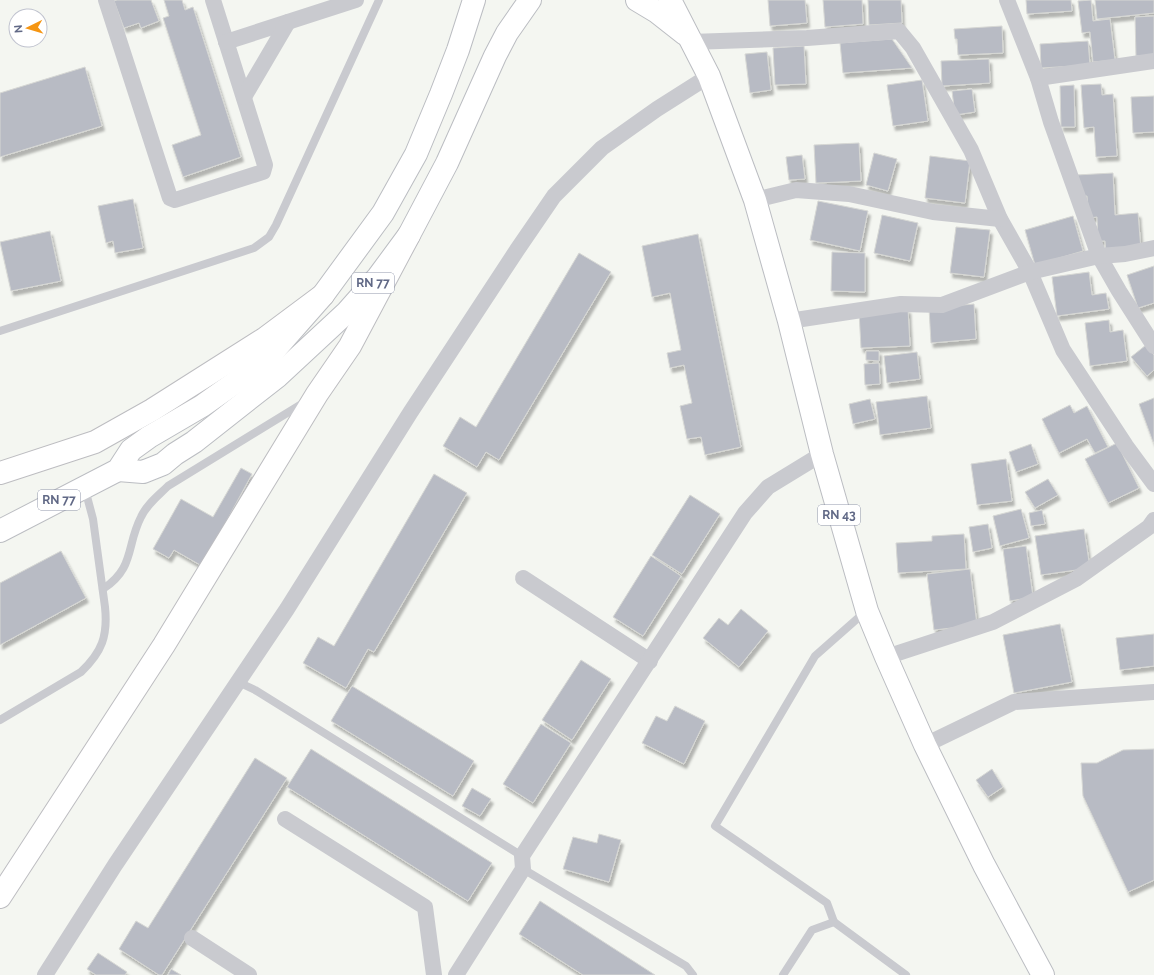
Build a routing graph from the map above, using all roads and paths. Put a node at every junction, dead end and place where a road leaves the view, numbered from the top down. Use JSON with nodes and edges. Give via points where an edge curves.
{"nodes":[{"id":1,"x":106,"y":0,"type":"edge"},
{"id":2,"x":213,"y":0,"type":"edge"},
{"id":3,"x":356,"y":0,"type":"edge"},
{"id":4,"x":378,"y":0,"type":"edge"},
{"id":5,"x":474,"y":0,"type":"edge"},
{"id":6,"x":530,"y":0,"type":"edge"},
{"id":7,"x":637,"y":0,"type":"edge"},
{"id":8,"x":670,"y":0,"type":"edge"},
{"id":9,"x":1007,"y":0,"type":"edge"},
{"id":10,"x":288,"y":22,"type":"junction"},
{"id":11,"x":689,"y":39,"type":"junction"},
{"id":12,"x":226,"y":42,"type":"junction"},
{"id":13,"x":1154,"y":61,"type":"edge"},
{"id":14,"x":709,"y":76,"type":"junction"},
{"id":15,"x":1038,"y":78,"type":"junction"},
{"id":16,"x":244,"y":96,"type":"junction"},
{"id":17,"x":755,"y":200,"type":"junction"},
{"id":18,"x":1000,"y":219,"type":"junction"},
{"id":19,"x":409,"y":235,"type":"junction"},
{"id":20,"x":1154,"y":248,"type":"edge"},
{"id":21,"x":1099,"y":256,"type":"junction"},
{"id":22,"x":1030,"y":272,"type":"junction"},
{"id":23,"x":323,"y":295,"type":"junction"},
{"id":24,"x":789,"y":321,"type":"junction"},
{"id":25,"x":0,"y":331,"type":"edge"},
{"id":26,"x":1154,"y":346,"type":"edge"},
{"id":27,"x":317,"y":394,"type":"junction"},
{"id":28,"x":822,"y":454,"type":"junction"},
{"id":29,"x":118,"y":470,"type":"junction"},
{"id":30,"x":0,"y":473,"type":"edge"},
{"id":31,"x":1154,"y":484,"type":"edge"},
{"id":32,"x":84,"y":486,"type":"junction"},
{"id":33,"x":1154,"y":520,"type":"edge"},
{"id":34,"x":0,"y":531,"type":"edge"},
{"id":35,"x":523,"y":578,"type":"dead end"},
{"id":36,"x":103,"y":589,"type":"junction"},
{"id":37,"x":867,"y":611,"type":"junction"},
{"id":38,"x":886,"y":658,"type":"junction"},
{"id":39,"x":650,"y":661,"type":"junction"},
{"id":40,"x":238,"y":682,"type":"junction"},
{"id":41,"x":1154,"y":692,"type":"edge"},
{"id":42,"x":0,"y":720,"type":"edge"},
{"id":43,"x":925,"y":745,"type":"junction"},
{"id":44,"x":286,"y":819,"type":"dead end"},
{"id":45,"x":523,"y":862,"type":"junction"},
{"id":46,"x":0,"y":897,"type":"edge"},
{"id":47,"x":834,"y":922,"type":"junction"},
{"id":48,"x":192,"y":938,"type":"dead end"},
{"id":49,"x":45,"y":975,"type":"edge"},
{"id":50,"x":249,"y":975,"type":"edge"},
{"id":51,"x":434,"y":975,"type":"edge"},
{"id":52,"x":456,"y":975,"type":"edge"},
{"id":53,"x":693,"y":975,"type":"edge"},
{"id":54,"x":783,"y":975,"type":"edge"},
{"id":55,"x":906,"y":975,"type":"edge"},
{"id":56,"x":1043,"y":975,"type":"edge"}],
"edges":[{"from":1,"to":16,"type":"street","via":[[170,198],[175,200],[263,172],[265,165]]},
{"from":2,"to":12,"type":"street"},
{"from":3,"to":10,"type":"street"},
{"from":4,"to":25,"type":"lane","via":[[269,237],[254,248]]},
{"from":5,"to":23,"type":"main road","number":"RN 77","via":[[455,58],[416,154],[384,213]]},
{"from":6,"to":19,"type":"main road","number":"RN 77","via":[[495,56],[447,163]]},
{"from":7,"to":11,"type":"main road","via":[[657,12]]},
{"from":8,"to":11,"type":"main road"},
{"from":9,"to":15,"type":"street"},
{"from":10,"to":12,"type":"street"},
{"from":10,"to":16,"type":"street"},
{"from":11,"to":14,"type":"main road","number":"RN 43"},
{"from":11,"to":18,"type":"street","via":[[807,38],[899,31],[913,48],[971,150]]},
{"from":12,"to":16,"type":"street"},
{"from":13,"to":15,"type":"street"},
{"from":14,"to":17,"type":"main road","number":"RN 43"},
{"from":14,"to":40,"type":"street","via":[[602,148],[554,196]]},
{"from":15,"to":21,"type":"street"},
{"from":17,"to":18,"type":"street","via":[[796,190],[849,194],[934,212]]},
{"from":17,"to":24,"type":"main road","number":"RN 43"},
{"from":18,"to":22,"type":"street"},
{"from":19,"to":27,"type":"main road","via":[[350,346]]},
{"from":19,"to":29,"type":"main road","number":"RN 77","via":[[378,277],[347,312],[278,376],[163,464],[143,472]]},
{"from":20,"to":21,"type":"street"},
{"from":21,"to":22,"type":"street"},
{"from":21,"to":26,"type":"street"},
{"from":22,"to":24,"type":"street","via":[[942,305],[901,304]]},
{"from":22,"to":31,"type":"street","via":[[1063,350]]},
{"from":23,"to":29,"type":"main road","number":"RN 77","via":[[264,362],[202,406],[131,450]]},
{"from":23,"to":30,"type":"main road","via":[[264,339],[152,410],[95,442]]},
{"from":24,"to":28,"type":"main road","number":"RN 43"},
{"from":27,"to":36,"type":"lane","via":[[168,486],[146,507],[140,518],[127,563],[121,574]]},
{"from":27,"to":46,"type":"main road","via":[[164,645]]},
{"from":28,"to":37,"type":"main road","number":"RN 43"},
{"from":28,"to":39,"type":"street","via":[[768,487],[745,513]]},
{"from":29,"to":32,"type":"main road","number":"RN 77"},
{"from":32,"to":34,"type":"main road","number":"RN 77"},
{"from":32,"to":36,"type":"lane","via":[[93,519]]},
{"from":33,"to":38,"type":"street","via":[[1149,528],[1076,579],[993,622]]},
{"from":35,"to":39,"type":"street"},
{"from":36,"to":42,"type":"lane","via":[[107,622],[105,636],[92,662],[81,672]]},
{"from":37,"to":38,"type":"main road","number":"RN 43"},
{"from":37,"to":47,"type":"lane","via":[[815,656],[715,826],[827,903]]},
{"from":38,"to":43,"type":"main road","number":"RN 43"},
{"from":39,"to":45,"type":"street"},
{"from":40,"to":45,"type":"lane","via":[[262,694]]},
{"from":40,"to":49,"type":"street"},
{"from":41,"to":43,"type":"street","via":[[1014,702]]},
{"from":43,"to":56,"type":"main road","number":"RN 43","via":[[984,865]]},
{"from":44,"to":51,"type":"street","via":[[425,907]]},
{"from":45,"to":52,"type":"street"},
{"from":45,"to":53,"type":"lane","via":[[686,966]]},
{"from":47,"to":54,"type":"lane","via":[[812,930]]},
{"from":47,"to":55,"type":"lane"},
{"from":48,"to":50,"type":"street"}]}
